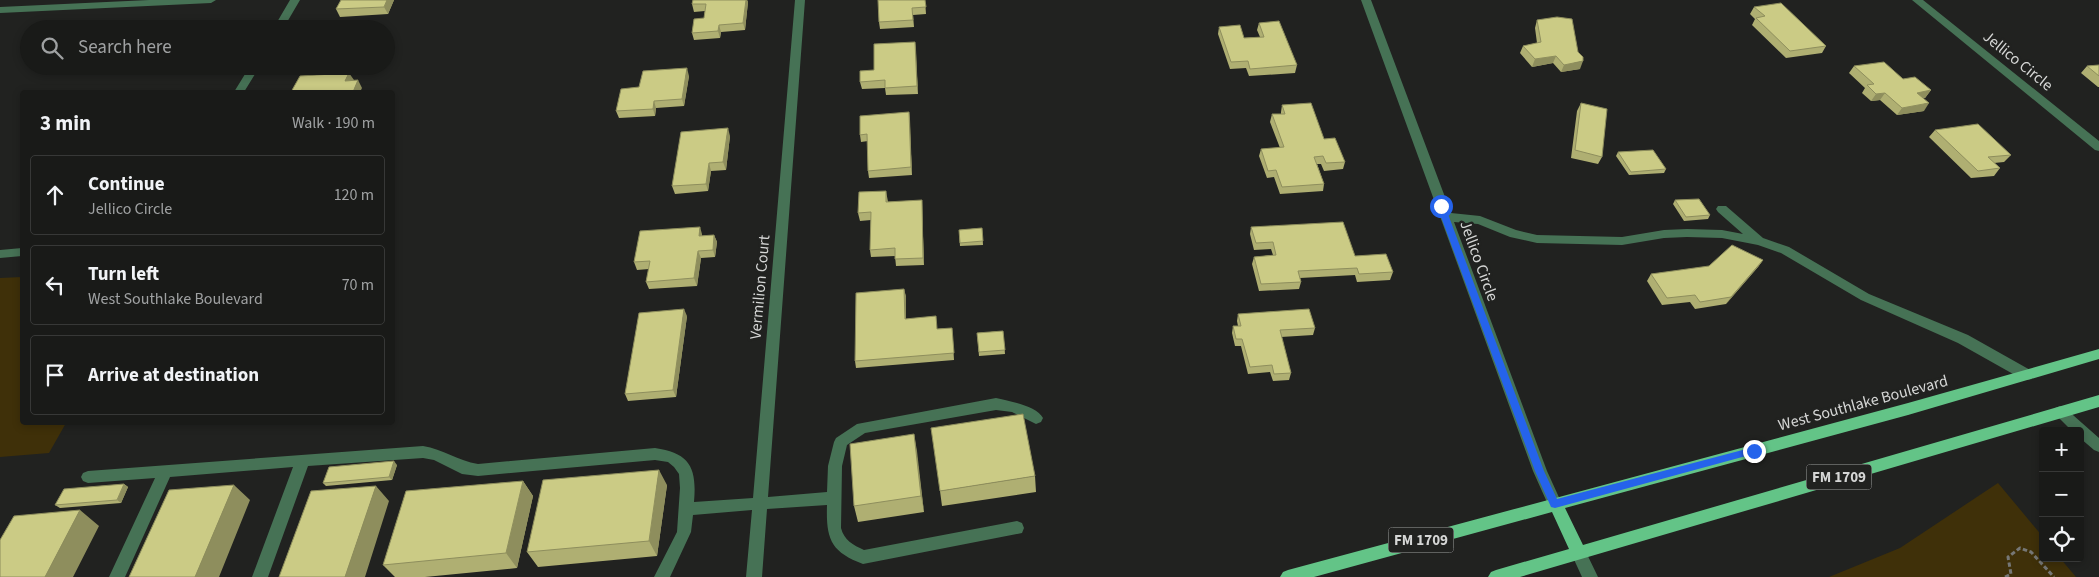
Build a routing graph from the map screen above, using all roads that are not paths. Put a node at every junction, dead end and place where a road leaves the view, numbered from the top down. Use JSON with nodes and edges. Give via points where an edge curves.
{"nodes":[{"id":1,"x":210,"y":0,"type":"edge"},
{"id":2,"x":295,"y":0,"type":"edge"},
{"id":3,"x":800,"y":0,"type":"edge"},
{"id":4,"x":1366,"y":0,"type":"edge"},
{"id":5,"x":1917,"y":0,"type":"edge"},
{"id":6,"x":0,"y":10,"type":"edge"},
{"id":7,"x":283,"y":20,"type":"edge"},
{"id":8,"x":249,"y":75,"type":"edge"},
{"id":9,"x":240,"y":90,"type":"edge"},
{"id":10,"x":2099,"y":148,"type":"edge"},
{"id":11,"x":1722,"y":209,"type":"dead end"},
{"id":12,"x":1445,"y":216,"type":"junction"},
{"id":13,"x":1758,"y":241,"type":"junction"},
{"id":14,"x":20,"y":252,"type":"edge"},
{"id":15,"x":0,"y":254,"type":"edge"},
{"id":16,"x":2099,"y":354,"type":"edge"},
{"id":17,"x":2027,"y":375,"type":"junction"},
{"id":18,"x":2099,"y":401,"type":"edge"},
{"id":19,"x":2060,"y":412,"type":"junction"},
{"id":20,"x":1036,"y":418,"type":"dead end"},
{"id":21,"x":2099,"y":446,"type":"edge"},
{"id":22,"x":303,"y":460,"type":"junction"},
{"id":23,"x":165,"y":471,"type":"junction"},
{"id":24,"x":88,"y":477,"type":"dead end"},
{"id":25,"x":834,"y":498,"type":"junction"},
{"id":26,"x":760,"y":504,"type":"junction"},
{"id":27,"x":1555,"y":504,"type":"junction"},
{"id":28,"x":686,"y":509,"type":"junction"},
{"id":29,"x":1017,"y":528,"type":"dead end"},
{"id":30,"x":1579,"y":553,"type":"junction"},
{"id":31,"x":117,"y":577,"type":"edge"},
{"id":32,"x":260,"y":577,"type":"edge"},
{"id":33,"x":662,"y":577,"type":"edge"},
{"id":34,"x":754,"y":577,"type":"edge"},
{"id":35,"x":1288,"y":577,"type":"edge"},
{"id":36,"x":1496,"y":577,"type":"edge"},
{"id":37,"x":1590,"y":577,"type":"edge"}],
"edges":[{"from":1,"to":6,"type":"street"},
{"from":2,"to":7,"type":"street"},
{"from":3,"to":26,"type":"street","name":"Vermilion Court"},
{"from":4,"to":12,"type":"street","name":"Jellico Circle"},
{"from":5,"to":10,"type":"street","name":"Jellico Circle"},
{"from":8,"to":9,"type":"street"},
{"from":11,"to":13,"type":"street"},
{"from":12,"to":13,"type":"street","via":[[1480,220],[1514,234],[1547,240],[1622,241],[1687,233],[1722,234]]},
{"from":12,"to":27,"type":"street","name":"Jellico Circle"},
{"from":13,"to":17,"type":"street","via":[[1785,250],[1866,297],[1963,339]]},
{"from":14,"to":15,"type":"street"},
{"from":16,"to":17,"type":"main road","name":"West Southlake Boulevard","number":"FM 1709"},
{"from":17,"to":27,"type":"main road","name":"West Southlake Boulevard","number":"FM 1709"},
{"from":18,"to":19,"type":"main road","number":"FM 1709"},
{"from":19,"to":21,"type":"street"},
{"from":19,"to":30,"type":"main road","number":"FM 1709"},
{"from":20,"to":25,"type":"street","via":[[1014,407],[996,404],[862,428],[841,442],[835,466]]},
{"from":22,"to":23,"type":"street"},
{"from":22,"to":28,"type":"street","via":[[424,452],[436,454],[462,468],[478,470],[655,454],[673,457],[684,466],[688,489]]},
{"from":22,"to":32,"type":"street"},
{"from":23,"to":24,"type":"street"},
{"from":23,"to":31,"type":"street"},
{"from":25,"to":26,"type":"street"},
{"from":25,"to":29,"type":"street","via":[[834,533],[845,549],[863,557]]},
{"from":26,"to":28,"type":"street"},
{"from":26,"to":34,"type":"street","name":"Vermilion Court"},
{"from":27,"to":30,"type":"main road"},
{"from":27,"to":35,"type":"main road","name":"West Southlake Boulevard","number":"FM 1709"},
{"from":28,"to":33,"type":"street","via":[[684,532]]},
{"from":30,"to":36,"type":"main road","number":"FM 1709"},
{"from":30,"to":37,"type":"street"}]}
